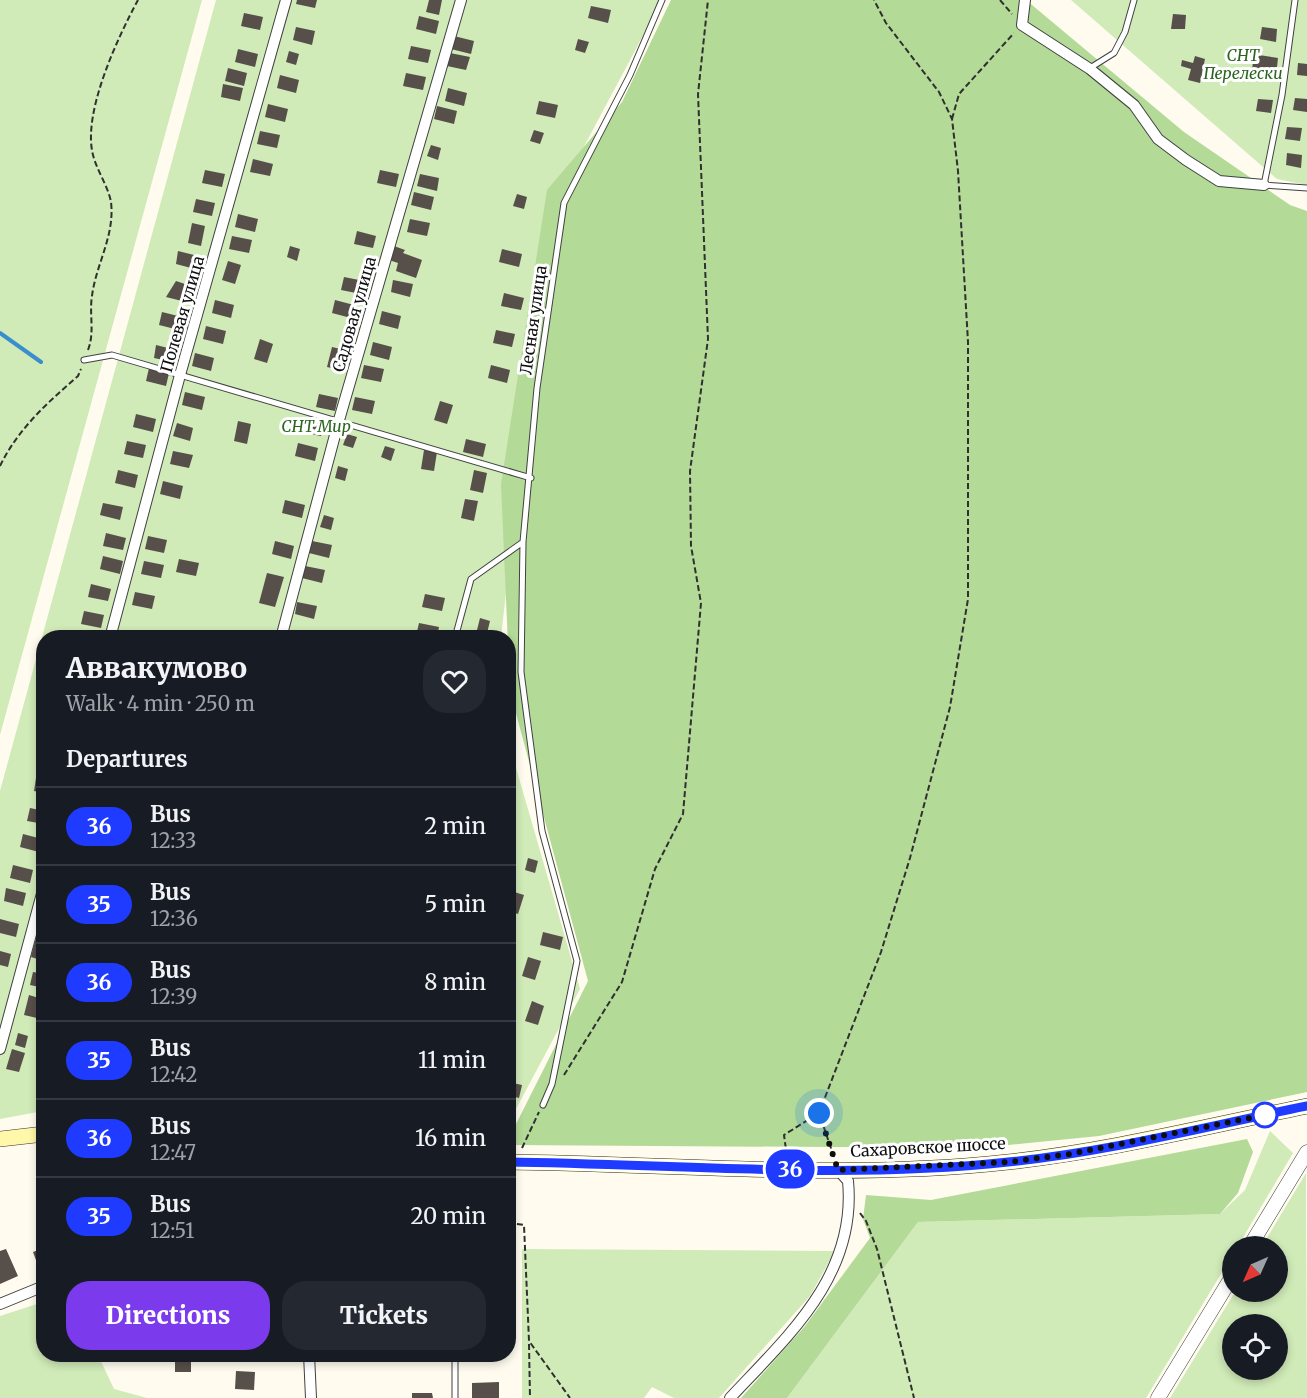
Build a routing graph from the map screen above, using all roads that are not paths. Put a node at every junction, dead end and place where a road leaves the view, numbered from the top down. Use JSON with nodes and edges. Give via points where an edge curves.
{"nodes":[{"id":1,"x":286,"y":0,"type":"edge"},
{"id":2,"x":461,"y":0,"type":"edge"},
{"id":3,"x":663,"y":0,"type":"edge"},
{"id":4,"x":1025,"y":0,"type":"edge"},
{"id":5,"x":1134,"y":0,"type":"edge"},
{"id":6,"x":1295,"y":0,"type":"edge"},
{"id":7,"x":1090,"y":69,"type":"junction"},
{"id":8,"x":1264,"y":185,"type":"junction"},
{"id":9,"x":1307,"y":188,"type":"edge"},
{"id":10,"x":84,"y":360,"type":"road end"},
{"id":11,"x":180,"y":375,"type":"junction"},
{"id":12,"x":339,"y":420,"type":"junction"},
{"id":13,"x":531,"y":478,"type":"junction"},
{"id":14,"x":523,"y":542,"type":"junction"},
{"id":15,"x":112,"y":630,"type":"edge"},
{"id":16,"x":283,"y":630,"type":"edge"},
{"id":17,"x":457,"y":630,"type":"edge"},
{"id":18,"x":36,"y":916,"type":"edge"},
{"id":19,"x":0,"y":1049,"type":"edge"},
{"id":20,"x":543,"y":1105,"type":"road end"},
{"id":21,"x":1307,"y":1106,"type":"edge"},
{"id":22,"x":36,"y":1135,"type":"edge"},
{"id":23,"x":0,"y":1139,"type":"edge"},
{"id":24,"x":1307,"y":1152,"type":"edge"},
{"id":25,"x":516,"y":1162,"type":"edge"},
{"id":26,"x":838,"y":1170,"type":"junction"},
{"id":27,"x":1256,"y":1236,"type":"edge"},
{"id":28,"x":36,"y":1289,"type":"edge"},
{"id":29,"x":1222,"y":1293,"type":"edge"},
{"id":30,"x":0,"y":1304,"type":"edge"},
{"id":31,"x":309,"y":1362,"type":"edge"},
{"id":32,"x":455,"y":1362,"type":"edge"},
{"id":33,"x":311,"y":1398,"type":"edge"},
{"id":34,"x":455,"y":1398,"type":"edge"},
{"id":35,"x":730,"y":1398,"type":"edge"},
{"id":36,"x":1158,"y":1398,"type":"edge"}],
"edges":[{"from":1,"to":11,"type":"street","name":"Полевая улица"},
{"from":2,"to":12,"type":"street","name":"Садовая улица"},
{"from":3,"to":13,"type":"lane","name":"Лесная улица","via":[[630,75],[564,202],[537,388]]},
{"from":4,"to":7,"type":"street","via":[[1022,25]]},
{"from":5,"to":7,"type":"lane","via":[[1114,53]]},
{"from":6,"to":8,"type":"lane"},
{"from":7,"to":8,"type":"street","via":[[1134,105],[1158,139],[1186,160],[1219,181]]},
{"from":8,"to":9,"type":"lane"},
{"from":10,"to":11,"type":"lane","via":[[112,355]]},
{"from":11,"to":12,"type":"lane"},
{"from":11,"to":15,"type":"street","name":"Полевая улица"},
{"from":12,"to":13,"type":"lane"},
{"from":12,"to":16,"type":"street","name":"Садовая улица"},
{"from":13,"to":14,"type":"lane","name":"Лесная улица"},
{"from":14,"to":17,"type":"lane","via":[[471,579]]},
{"from":14,"to":20,"type":"lane","name":"Лесная улица","via":[[521,672],[542,831],[577,960],[552,1084]]},
{"from":18,"to":19,"type":"street"},
{"from":21,"to":26,"type":"main road","name":"Сахаровское шоссе","via":[[1070,1154],[1009,1162]]},
{"from":22,"to":23,"type":"main road"},
{"from":24,"to":27,"type":"street"},
{"from":25,"to":26,"type":"main road","name":"Сахаровское шоссе"},
{"from":26,"to":35,"type":"street","via":[[848,1181],[843,1249],[826,1286],[797,1325]]},
{"from":28,"to":30,"type":"street"},
{"from":29,"to":36,"type":"street"},
{"from":31,"to":33,"type":"street"},
{"from":32,"to":34,"type":"lane"}]}
